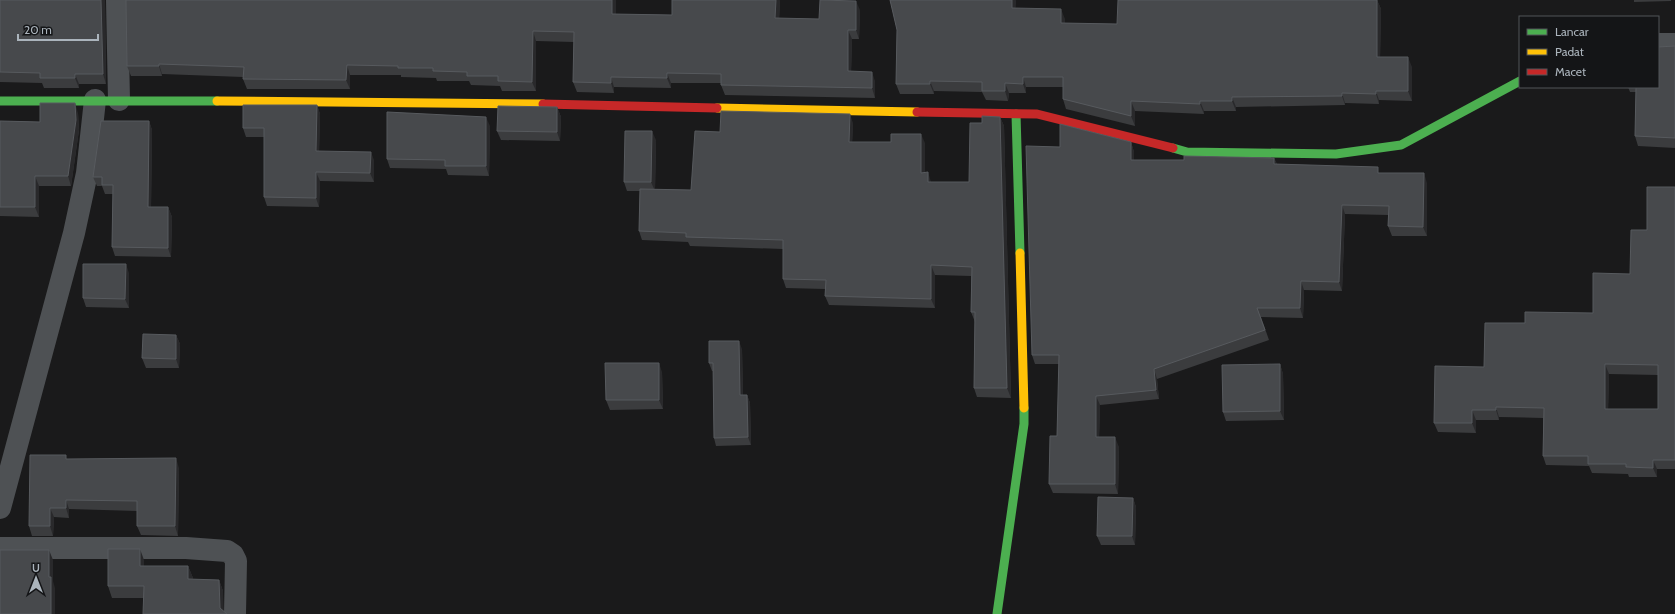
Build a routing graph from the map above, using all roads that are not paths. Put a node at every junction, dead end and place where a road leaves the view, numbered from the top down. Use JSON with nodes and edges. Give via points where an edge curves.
{"nodes":[{"id":1,"x":117,"y":0,"type":"edge"},
{"id":2,"x":1659,"y":44,"type":"edge"},
{"id":3,"x":1675,"y":44,"type":"edge"},
{"id":4,"x":1519,"y":82,"type":"edge"},
{"id":5,"x":95,"y":100,"type":"junction"},
{"id":6,"x":119,"y":100,"type":"junction"},
{"id":7,"x":0,"y":101,"type":"edge"},
{"id":8,"x":1016,"y":114,"type":"junction"},
{"id":9,"x":0,"y":508,"type":"edge"},
{"id":10,"x":0,"y":548,"type":"edge"},
{"id":11,"x":235,"y":614,"type":"edge"},
{"id":12,"x":997,"y":614,"type":"edge"}],
"edges":[{"from":1,"to":6,"type":"street"},
{"from":2,"to":3,"type":"street"},
{"from":4,"to":8,"type":"street","via":[[1401,145],[1336,154],[1187,152],[1037,114]]},
{"from":5,"to":6,"type":"street"},
{"from":5,"to":7,"type":"street"},
{"from":5,"to":9,"type":"street","via":[[87,173],[78,218]]},
{"from":6,"to":8,"type":"street","via":[[494,103]]},
{"from":8,"to":12,"type":"street","via":[[1024,424]]},
{"from":10,"to":11,"type":"street","via":[[186,548],[228,551],[236,561]]}]}
